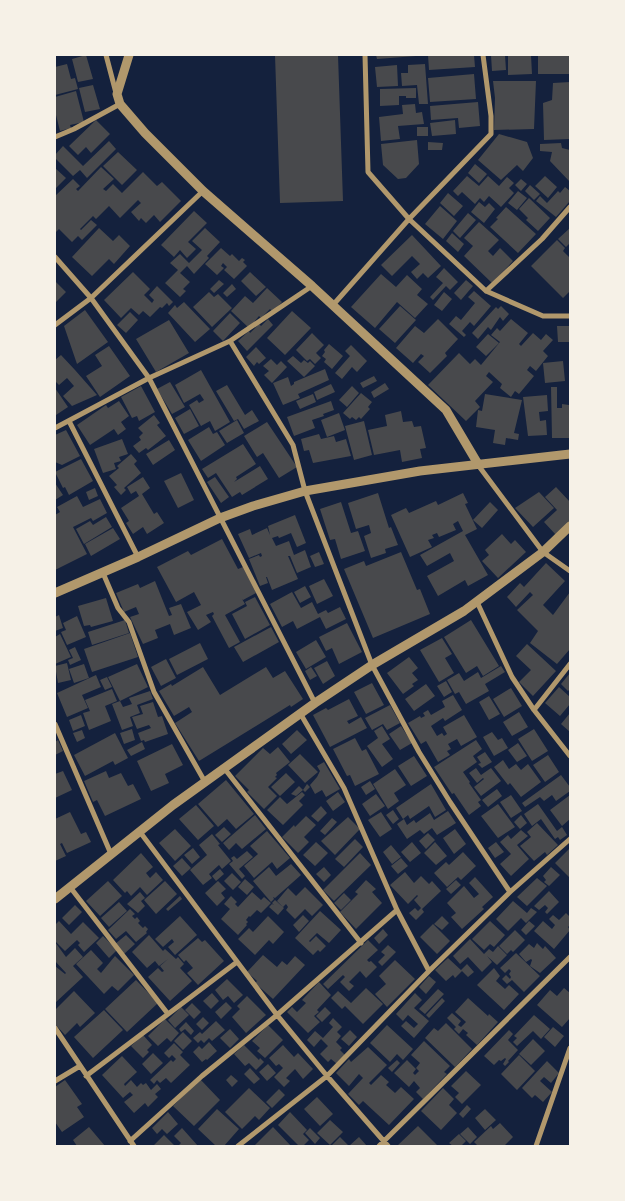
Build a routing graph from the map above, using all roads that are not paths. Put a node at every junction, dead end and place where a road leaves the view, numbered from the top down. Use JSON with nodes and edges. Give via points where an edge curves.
{"nodes":[{"id":1,"x":106,"y":55,"type":"edge"},
{"id":2,"x":129,"y":55,"type":"edge"},
{"id":3,"x":365,"y":55,"type":"edge"},
{"id":4,"x":483,"y":55,"type":"edge"},
{"id":5,"x":119,"y":99,"type":"junction"},
{"id":6,"x":55,"y":137,"type":"edge"},
{"id":7,"x":203,"y":191,"type":"junction"},
{"id":8,"x":570,"y":207,"type":"edge"},
{"id":9,"x":409,"y":218,"type":"junction"},
{"id":10,"x":55,"y":257,"type":"edge"},
{"id":11,"x":312,"y":286,"type":"junction"},
{"id":12,"x":486,"y":291,"type":"junction"},
{"id":13,"x":91,"y":298,"type":"junction"},
{"id":14,"x":333,"y":305,"type":"junction"},
{"id":15,"x":570,"y":316,"type":"edge"},
{"id":16,"x":55,"y":325,"type":"edge"},
{"id":17,"x":230,"y":341,"type":"junction"},
{"id":18,"x":149,"y":378,"type":"junction"},
{"id":19,"x":69,"y":421,"type":"junction"},
{"id":20,"x":55,"y":428,"type":"edge"},
{"id":21,"x":570,"y":454,"type":"edge"},
{"id":22,"x":478,"y":464,"type":"junction"},
{"id":23,"x":305,"y":491,"type":"junction"},
{"id":24,"x":220,"y":518,"type":"junction"},
{"id":25,"x":570,"y":526,"type":"edge"},
{"id":26,"x":543,"y":552,"type":"junction"},
{"id":27,"x":138,"y":557,"type":"junction"},
{"id":28,"x":570,"y":571,"type":"edge"},
{"id":29,"x":103,"y":573,"type":"junction"},
{"id":30,"x":56,"y":591,"type":"edge"},
{"id":31,"x":476,"y":602,"type":"junction"},
{"id":32,"x":570,"y":664,"type":"edge"},
{"id":33,"x":372,"y":665,"type":"junction"},
{"id":34,"x":315,"y":702,"type":"junction"},
{"id":35,"x":534,"y":710,"type":"junction"},
{"id":36,"x":300,"y":713,"type":"junction"},
{"id":37,"x":55,"y":724,"type":"edge"},
{"id":38,"x":570,"y":756,"type":"edge"},
{"id":39,"x":224,"y":768,"type":"junction"},
{"id":40,"x":205,"y":782,"type":"junction"},
{"id":41,"x":140,"y":832,"type":"junction"},
{"id":42,"x":570,"y":839,"type":"edge"},
{"id":43,"x":111,"y":854,"type":"junction"},
{"id":44,"x":70,"y":887,"type":"junction"},
{"id":45,"x":510,"y":892,"type":"junction"},
{"id":46,"x":55,"y":899,"type":"edge"},
{"id":47,"x":397,"y":910,"type":"junction"},
{"id":48,"x":361,"y":943,"type":"junction"},
{"id":49,"x":570,"y":957,"type":"edge"},
{"id":50,"x":237,"y":962,"type":"junction"},
{"id":51,"x":428,"y":971,"type":"junction"},
{"id":52,"x":168,"y":1014,"type":"junction"},
{"id":53,"x":277,"y":1015,"type":"junction"},
{"id":54,"x":55,"y":1028,"type":"edge"},
{"id":55,"x":570,"y":1048,"type":"edge"},
{"id":56,"x":80,"y":1066,"type":"junction"},
{"id":57,"x":86,"y":1076,"type":"junction"},
{"id":58,"x":327,"y":1076,"type":"junction"},
{"id":59,"x":55,"y":1081,"type":"edge"},
{"id":60,"x":132,"y":1144,"type":"edge"},
{"id":61,"x":386,"y":1144,"type":"edge"},
{"id":62,"x":238,"y":1146,"type":"edge"},
{"id":63,"x":379,"y":1146,"type":"edge"},
{"id":64,"x":536,"y":1146,"type":"edge"}],
"edges":[{"from":1,"to":5,"type":"street"},
{"from":2,"to":5,"type":"street"},
{"from":3,"to":9,"type":"street","via":[[368,172]]},
{"from":4,"to":9,"type":"street","via":[[491,134]]},
{"from":5,"to":6,"type":"street","via":[[74,129]]},
{"from":5,"to":7,"type":"street","via":[[145,133]]},
{"from":7,"to":11,"type":"street"},
{"from":7,"to":13,"type":"street"},
{"from":8,"to":12,"type":"street","via":[[542,239]]},
{"from":9,"to":12,"type":"street"},
{"from":9,"to":14,"type":"street"},
{"from":10,"to":13,"type":"street"},
{"from":11,"to":14,"type":"street"},
{"from":11,"to":17,"type":"street"},
{"from":12,"to":15,"type":"street","via":[[543,316]]},
{"from":13,"to":16,"type":"street"},
{"from":13,"to":18,"type":"street"},
{"from":14,"to":22,"type":"street","via":[[446,410]]},
{"from":17,"to":18,"type":"street"},
{"from":17,"to":23,"type":"street","via":[[293,445]]},
{"from":18,"to":19,"type":"street"},
{"from":18,"to":24,"type":"street"},
{"from":19,"to":20,"type":"street"},
{"from":19,"to":27,"type":"street"},
{"from":21,"to":22,"type":"street"},
{"from":22,"to":23,"type":"street"},
{"from":22,"to":26,"type":"street"},
{"from":23,"to":24,"type":"street"},
{"from":23,"to":33,"type":"street"},
{"from":24,"to":27,"type":"street"},
{"from":24,"to":34,"type":"street"},
{"from":25,"to":26,"type":"street"},
{"from":26,"to":28,"type":"street"},
{"from":26,"to":31,"type":"street"},
{"from":27,"to":29,"type":"street"},
{"from":29,"to":30,"type":"street"},
{"from":29,"to":40,"type":"street","via":[[118,608],[129,622],[154,692]]},
{"from":31,"to":33,"type":"street"},
{"from":31,"to":35,"type":"street","via":[[512,677]]},
{"from":32,"to":35,"type":"street"},
{"from":33,"to":34,"type":"street"},
{"from":33,"to":45,"type":"street","via":[[419,752]]},
{"from":34,"to":36,"type":"street"},
{"from":35,"to":38,"type":"street"},
{"from":36,"to":39,"type":"street"},
{"from":36,"to":47,"type":"street","via":[[344,788]]},
{"from":37,"to":43,"type":"street"},
{"from":39,"to":40,"type":"street"},
{"from":39,"to":48,"type":"street"},
{"from":40,"to":41,"type":"street"},
{"from":41,"to":43,"type":"street"},
{"from":41,"to":50,"type":"street"},
{"from":42,"to":45,"type":"street"},
{"from":43,"to":44,"type":"street"},
{"from":44,"to":46,"type":"street"},
{"from":44,"to":52,"type":"street"},
{"from":45,"to":51,"type":"street"},
{"from":47,"to":48,"type":"street"},
{"from":47,"to":51,"type":"street"},
{"from":48,"to":53,"type":"street"},
{"from":49,"to":61,"type":"street"},
{"from":50,"to":52,"type":"street"},
{"from":50,"to":53,"type":"street"},
{"from":51,"to":58,"type":"street"},
{"from":52,"to":57,"type":"street"},
{"from":53,"to":58,"type":"street"},
{"from":53,"to":60,"type":"street","via":[[202,1076]]},
{"from":54,"to":56,"type":"street"},
{"from":55,"to":64,"type":"street"},
{"from":56,"to":57,"type":"street"},
{"from":56,"to":59,"type":"street"},
{"from":57,"to":60,"type":"street"},
{"from":58,"to":61,"type":"street"},
{"from":58,"to":62,"type":"street"},
{"from":61,"to":63,"type":"street"}]}
